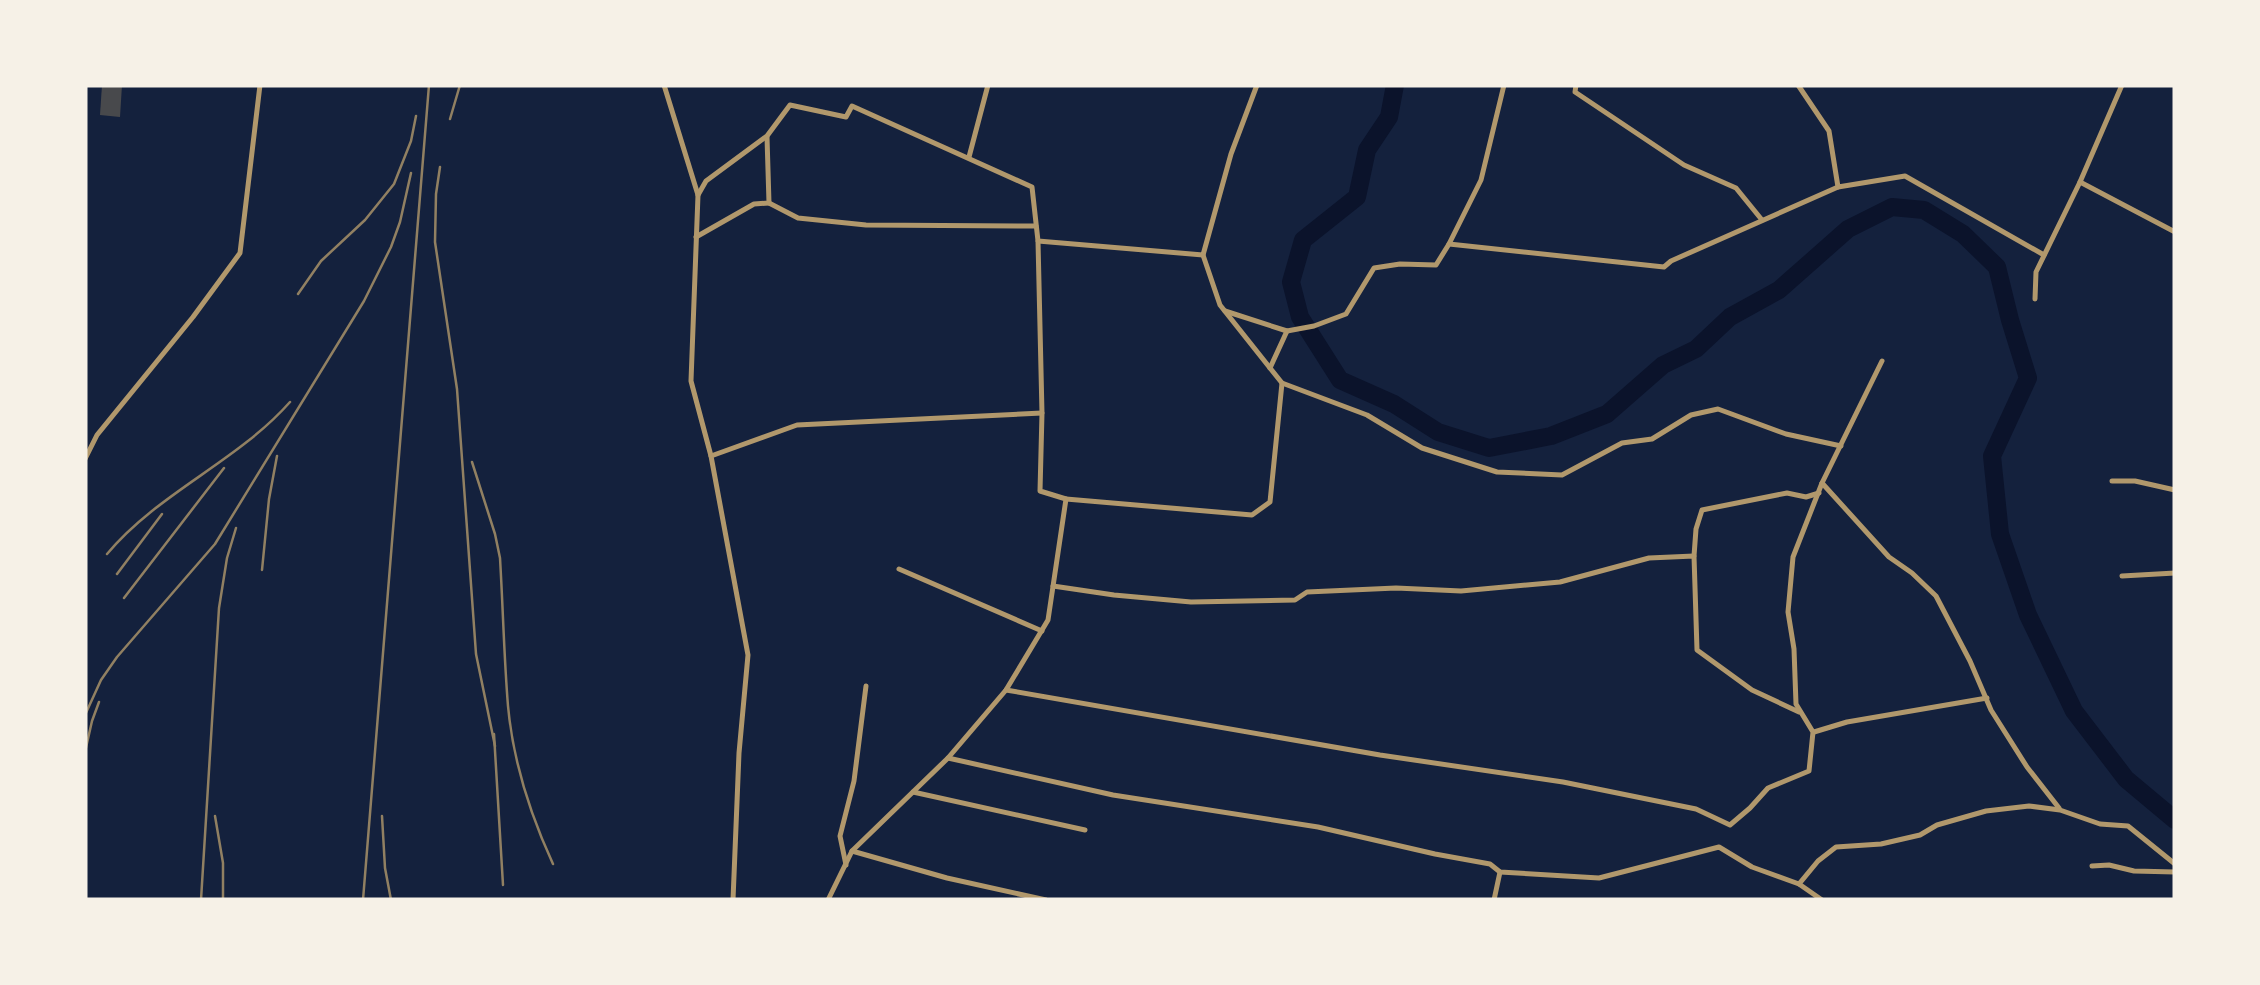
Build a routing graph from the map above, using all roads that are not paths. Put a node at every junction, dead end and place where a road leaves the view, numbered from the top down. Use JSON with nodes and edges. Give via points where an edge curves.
{"nodes":[{"id":1,"x":260,"y":85,"type":"edge"},
{"id":2,"x":664,"y":85,"type":"edge"},
{"id":3,"x":988,"y":85,"type":"edge"},
{"id":4,"x":1257,"y":85,"type":"edge"},
{"id":5,"x":1504,"y":85,"type":"edge"},
{"id":6,"x":1576,"y":85,"type":"edge"},
{"id":7,"x":1798,"y":85,"type":"edge"},
{"id":8,"x":2122,"y":85,"type":"edge"},
{"id":9,"x":767,"y":136,"type":"junction"},
{"id":10,"x":969,"y":157,"type":"junction"},
{"id":11,"x":2080,"y":182,"type":"junction"},
{"id":12,"x":1838,"y":187,"type":"junction"},
{"id":13,"x":698,"y":195,"type":"junction"},
{"id":14,"x":769,"y":202,"type":"junction"},
{"id":15,"x":1762,"y":220,"type":"junction"},
{"id":16,"x":1036,"y":226,"type":"junction"},
{"id":17,"x":2175,"y":232,"type":"edge"},
{"id":18,"x":696,"y":236,"type":"junction"},
{"id":19,"x":1038,"y":241,"type":"junction"},
{"id":20,"x":1449,"y":244,"type":"junction"},
{"id":21,"x":1203,"y":255,"type":"junction"},
{"id":22,"x":2044,"y":255,"type":"junction"},
{"id":23,"x":2035,"y":299,"type":"dead end"},
{"id":24,"x":1225,"y":311,"type":"junction"},
{"id":25,"x":1287,"y":330,"type":"junction"},
{"id":26,"x":1882,"y":361,"type":"dead end"},
{"id":27,"x":1270,"y":368,"type":"junction"},
{"id":28,"x":1282,"y":383,"type":"junction"},
{"id":29,"x":1042,"y":413,"type":"junction"},
{"id":30,"x":1841,"y":446,"type":"junction"},
{"id":31,"x":711,"y":456,"type":"junction"},
{"id":32,"x":85,"y":459,"type":"edge"},
{"id":33,"x":2112,"y":481,"type":"dead end"},
{"id":34,"x":1822,"y":483,"type":"junction"},
{"id":35,"x":2175,"y":490,"type":"edge"},
{"id":36,"x":1820,"y":492,"type":"junction"},
{"id":37,"x":1066,"y":499,"type":"junction"},
{"id":38,"x":1694,"y":556,"type":"junction"},
{"id":39,"x":899,"y":568,"type":"dead end"},
{"id":40,"x":2175,"y":573,"type":"edge"},
{"id":41,"x":2122,"y":576,"type":"dead end"},
{"id":42,"x":1054,"y":586,"type":"junction"},
{"id":43,"x":1042,"y":631,"type":"junction"},
{"id":44,"x":866,"y":686,"type":"dead end"},
{"id":45,"x":1006,"y":690,"type":"junction"},
{"id":46,"x":1987,"y":698,"type":"junction"},
{"id":47,"x":1802,"y":714,"type":"junction"},
{"id":48,"x":1813,"y":732,"type":"junction"},
{"id":49,"x":948,"y":758,"type":"junction"},
{"id":50,"x":913,"y":792,"type":"junction"},
{"id":51,"x":2060,"y":810,"type":"junction"},
{"id":52,"x":1085,"y":830,"type":"dead end"},
{"id":53,"x":852,"y":852,"type":"junction"},
{"id":54,"x":846,"y":866,"type":"junction"},
{"id":55,"x":2092,"y":866,"type":"dead end"},
{"id":56,"x":2175,"y":868,"type":"edge"},
{"id":57,"x":1500,"y":872,"type":"junction"},
{"id":58,"x":1799,"y":884,"type":"junction"},
{"id":59,"x":733,"y":900,"type":"edge"},
{"id":60,"x":828,"y":900,"type":"edge"},
{"id":61,"x":1046,"y":900,"type":"edge"},
{"id":62,"x":1494,"y":900,"type":"edge"},
{"id":63,"x":1822,"y":900,"type":"edge"}],
"edges":[{"from":1,"to":32,"type":"street","via":[[240,254]]},
{"from":2,"to":13,"type":"street"},
{"from":3,"to":10,"type":"street"},
{"from":4,"to":21,"type":"street"},
{"from":5,"to":20,"type":"street","via":[[1482,180]]},
{"from":6,"to":15,"type":"street","via":[[1575,92],[1684,166],[1736,188]]},
{"from":7,"to":12,"type":"street","via":[[1829,131]]},
{"from":8,"to":11,"type":"street"},
{"from":9,"to":10,"type":"street","via":[[790,105],[846,118],[852,106]]},
{"from":9,"to":13,"type":"street","via":[[706,181]]},
{"from":9,"to":14,"type":"street"},
{"from":10,"to":16,"type":"street","via":[[1032,187]]},
{"from":11,"to":17,"type":"street"},
{"from":11,"to":22,"type":"street"},
{"from":12,"to":15,"type":"street"},
{"from":12,"to":22,"type":"street","via":[[1905,176]]},
{"from":13,"to":18,"type":"street"},
{"from":14,"to":16,"type":"street","via":[[798,218],[866,225]]},
{"from":14,"to":18,"type":"street"},
{"from":15,"to":20,"type":"street","via":[[1664,267]]},
{"from":16,"to":19,"type":"street"},
{"from":18,"to":31,"type":"street","via":[[691,382]]},
{"from":19,"to":21,"type":"street"},
{"from":19,"to":29,"type":"street"},
{"from":20,"to":25,"type":"street","via":[[1436,265],[1374,268],[1346,314]]},
{"from":21,"to":24,"type":"street"},
{"from":22,"to":23,"type":"street"},
{"from":24,"to":25,"type":"street"},
{"from":24,"to":27,"type":"street"},
{"from":25,"to":27,"type":"street"},
{"from":26,"to":30,"type":"street"},
{"from":27,"to":28,"type":"street"},
{"from":28,"to":30,"type":"street","via":[[1367,415],[1422,448],[1497,472],[1562,475],[1622,443],[1652,439],[1691,415],[1718,409]]},
{"from":28,"to":37,"type":"street","via":[[1270,502],[1252,515]]},
{"from":29,"to":31,"type":"street","via":[[797,424]]},
{"from":29,"to":37,"type":"street","via":[[1040,492]]},
{"from":30,"to":34,"type":"street"},
{"from":31,"to":59,"type":"street","via":[[748,655]]},
{"from":33,"to":35,"type":"street"},
{"from":34,"to":36,"type":"street"},
{"from":34,"to":46,"type":"street","via":[[1889,557],[1936,596]]},
{"from":36,"to":38,"type":"street","via":[[1702,510]]},
{"from":36,"to":47,"type":"street","via":[[1792,558],[1788,612]]},
{"from":37,"to":42,"type":"street"},
{"from":38,"to":42,"type":"street","via":[[1649,558],[1560,582],[1462,591],[1307,592],[1295,600],[1191,602]]},
{"from":38,"to":47,"type":"street","via":[[1697,650],[1752,690]]},
{"from":39,"to":43,"type":"street"},
{"from":40,"to":41,"type":"street"},
{"from":42,"to":43,"type":"street"},
{"from":43,"to":45,"type":"street"},
{"from":44,"to":54,"type":"street","via":[[840,836]]},
{"from":45,"to":48,"type":"street","via":[[1564,782],[1696,809],[1730,824],[1768,788],[1809,771]]},
{"from":45,"to":49,"type":"street"},
{"from":46,"to":48,"type":"street"},
{"from":46,"to":51,"type":"street"},
{"from":47,"to":48,"type":"street"},
{"from":49,"to":50,"type":"street"},
{"from":49,"to":57,"type":"street","via":[[1113,795],[1318,827],[1490,864]]},
{"from":50,"to":52,"type":"street"},
{"from":50,"to":53,"type":"street"},
{"from":51,"to":56,"type":"street","via":[[2128,826]]},
{"from":51,"to":58,"type":"street","via":[[1986,812],[1881,844],[1836,847]]},
{"from":53,"to":54,"type":"street"},
{"from":53,"to":61,"type":"street"},
{"from":54,"to":60,"type":"street"},
{"from":55,"to":56,"type":"street"},
{"from":57,"to":58,"type":"street","via":[[1600,878],[1719,847]]},
{"from":57,"to":62,"type":"street"},
{"from":58,"to":63,"type":"street"}]}
